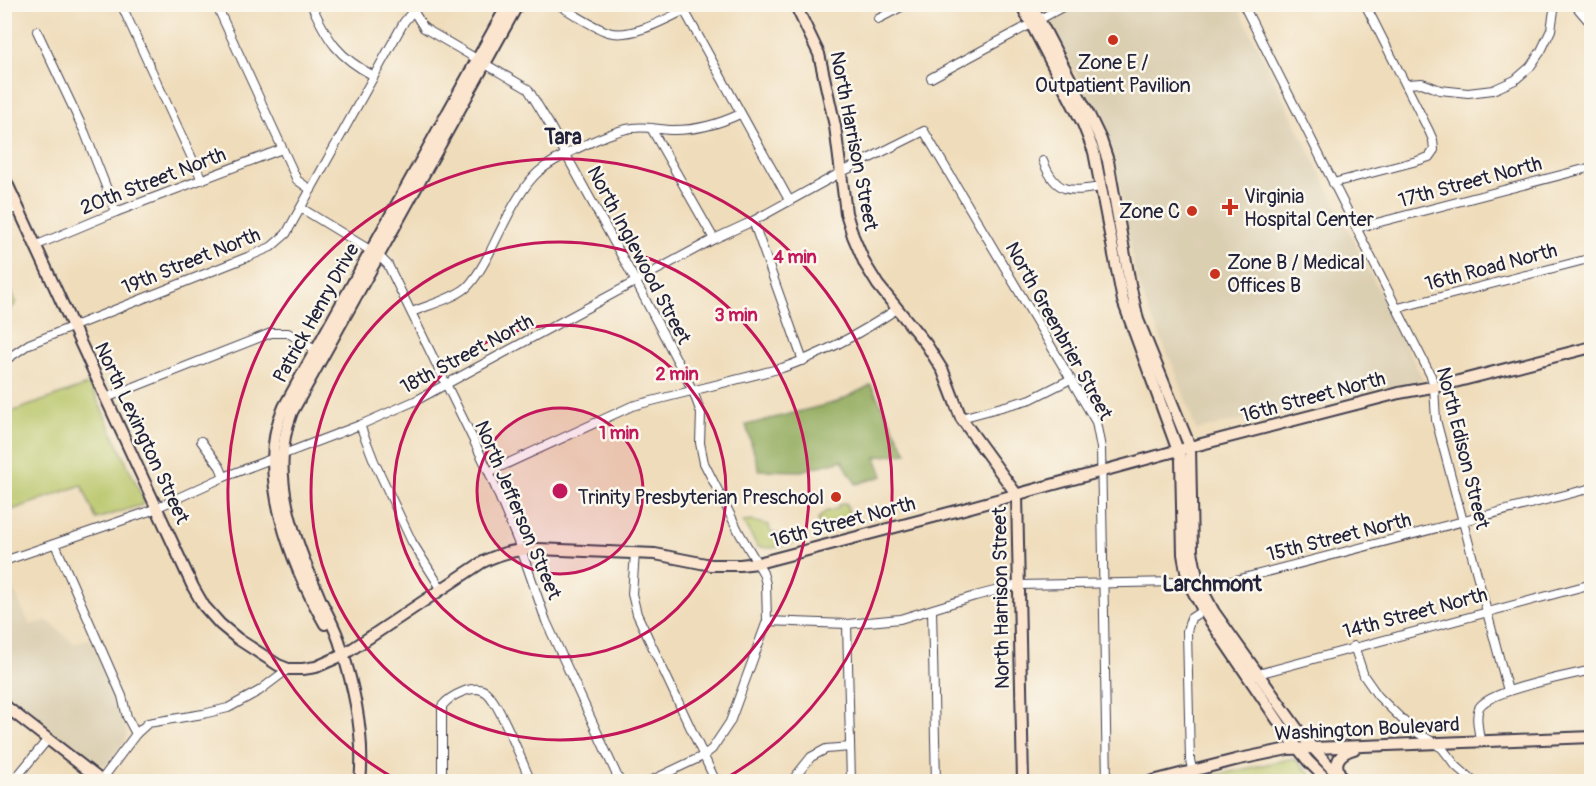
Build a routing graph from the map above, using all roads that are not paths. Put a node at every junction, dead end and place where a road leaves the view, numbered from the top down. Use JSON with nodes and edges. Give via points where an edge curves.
{"nodes":[{"id":1,"x":121,"y":4,"type":"edge"},
{"id":2,"x":216,"y":4,"type":"edge"},
{"id":3,"x":311,"y":4,"type":"edge"},
{"id":4,"x":508,"y":4,"type":"edge"},
{"id":5,"x":518,"y":4,"type":"edge"},
{"id":6,"x":558,"y":4,"type":"edge"},
{"id":7,"x":697,"y":4,"type":"edge"},
{"id":8,"x":795,"y":4,"type":"edge"},
{"id":9,"x":907,"y":4,"type":"edge"},
{"id":10,"x":1021,"y":4,"type":"edge"},
{"id":11,"x":1031,"y":4,"type":"edge"},
{"id":12,"x":1068,"y":4,"type":"edge"},
{"id":13,"x":1243,"y":4,"type":"edge"},
{"id":14,"x":1365,"y":4,"type":"edge"},
{"id":15,"x":1555,"y":4,"type":"edge"},
{"id":16,"x":1574,"y":4,"type":"edge"},
{"id":17,"x":410,"y":8,"type":"edge"},
{"id":18,"x":684,"y":10,"type":"junction"},
{"id":19,"x":878,"y":19,"type":"dead end"},
{"id":20,"x":1035,"y":22,"type":"junction"},
{"id":21,"x":1592,"y":25,"type":"edge"},
{"id":22,"x":37,"y":31,"type":"dead end"},
{"id":23,"x":481,"y":62,"type":"junction"},
{"id":24,"x":374,"y":76,"type":"junction"},
{"id":25,"x":930,"y":78,"type":"dead end"},
{"id":26,"x":1407,"y":84,"type":"junction"},
{"id":27,"x":740,"y":114,"type":"junction"},
{"id":28,"x":651,"y":128,"type":"junction"},
{"id":29,"x":924,"y":130,"type":"joint"},
{"id":30,"x":282,"y":149,"type":"junction"},
{"id":31,"x":566,"y":155,"type":"junction"},
{"id":32,"x":1043,"y":160,"type":"dead end"},
{"id":33,"x":1592,"y":167,"type":"edge"},
{"id":34,"x":840,"y":173,"type":"junction"},
{"id":35,"x":4,"y":177,"type":"edge"},
{"id":36,"x":202,"y":180,"type":"junction"},
{"id":37,"x":1333,"y":183,"type":"junction"},
{"id":38,"x":1101,"y":187,"type":"junction"},
{"id":39,"x":311,"y":190,"type":"junction"},
{"id":40,"x":789,"y":200,"type":"junction"},
{"id":41,"x":18,"y":207,"type":"junction"},
{"id":42,"x":301,"y":208,"type":"junction"},
{"id":43,"x":116,"y":212,"type":"junction"},
{"id":44,"x":4,"y":213,"type":"edge"},
{"id":45,"x":753,"y":221,"type":"junction"},
{"id":46,"x":1357,"y":228,"type":"junction"},
{"id":47,"x":714,"y":239,"type":"junction"},
{"id":48,"x":37,"y":245,"type":"junction"},
{"id":49,"x":375,"y":253,"type":"junction"},
{"id":50,"x":1592,"y":258,"type":"edge"},
{"id":51,"x":636,"y":282,"type":"junction"},
{"id":52,"x":1398,"y":308,"type":"junction"},
{"id":53,"x":897,"y":309,"type":"junction"},
{"id":54,"x":412,"y":312,"type":"junction"},
{"id":55,"x":73,"y":326,"type":"junction"},
{"id":56,"x":1592,"y":347,"type":"edge"},
{"id":57,"x":320,"y":352,"type":"junction"},
{"id":58,"x":4,"y":361,"type":"edge"},
{"id":59,"x":803,"y":361,"type":"junction"},
{"id":60,"x":1071,"y":379,"type":"junction"},
{"id":61,"x":446,"y":384,"type":"junction"},
{"id":62,"x":1434,"y":387,"type":"junction"},
{"id":63,"x":693,"y":391,"type":"junction"},
{"id":64,"x":106,"y":398,"type":"junction"},
{"id":65,"x":961,"y":418,"type":"junction"},
{"id":66,"x":360,"y":425,"type":"junction"},
{"id":67,"x":201,"y":441,"type":"dead end"},
{"id":68,"x":1190,"y":447,"type":"junction"},
{"id":69,"x":1178,"y":450,"type":"junction"},
{"id":70,"x":277,"y":458,"type":"junction"},
{"id":71,"x":489,"y":472,"type":"junction"},
{"id":72,"x":1101,"y":472,"type":"junction"},
{"id":73,"x":224,"y":477,"type":"junction"},
{"id":74,"x":1592,"y":488,"type":"edge"},
{"id":75,"x":1017,"y":495,"type":"junction"},
{"id":76,"x":156,"y":507,"type":"junction"},
{"id":77,"x":1464,"y":522,"type":"junction"},
{"id":78,"x":55,"y":544,"type":"junction"},
{"id":79,"x":521,"y":549,"type":"junction"},
{"id":80,"x":635,"y":553,"type":"junction"},
{"id":81,"x":4,"y":561,"type":"edge"},
{"id":82,"x":758,"y":563,"type":"junction"},
{"id":83,"x":1193,"y":582,"type":"junction"},
{"id":84,"x":1102,"y":584,"type":"junction"},
{"id":85,"x":1592,"y":584,"type":"edge"},
{"id":86,"x":1018,"y":585,"type":"junction"},
{"id":87,"x":442,"y":590,"type":"junction"},
{"id":88,"x":1207,"y":608,"type":"junction"},
{"id":89,"x":933,"y":610,"type":"junction"},
{"id":90,"x":1487,"y":611,"type":"junction"},
{"id":91,"x":767,"y":621,"type":"junction"},
{"id":92,"x":847,"y":624,"type":"junction"},
{"id":93,"x":1354,"y":646,"type":"junction"},
{"id":94,"x":343,"y":656,"type":"junction"},
{"id":95,"x":288,"y":669,"type":"junction"},
{"id":96,"x":1592,"y":670,"type":"edge"},
{"id":97,"x":1253,"y":675,"type":"junction"},
{"id":98,"x":1508,"y":691,"type":"junction"},
{"id":99,"x":4,"y":705,"type":"edge"},
{"id":100,"x":136,"y":734,"type":"junction"},
{"id":101,"x":1591,"y":738,"type":"edge"},
{"id":102,"x":48,"y":739,"type":"junction"},
{"id":103,"x":1480,"y":740,"type":"junction"},
{"id":104,"x":1435,"y":742,"type":"junction"},
{"id":105,"x":1365,"y":746,"type":"junction"},
{"id":106,"x":850,"y":747,"type":"junction"},
{"id":107,"x":1297,"y":748,"type":"junction"},
{"id":108,"x":1312,"y":748,"type":"junction"},
{"id":109,"x":704,"y":756,"type":"junction"},
{"id":110,"x":1193,"y":776,"type":"edge"},
{"id":111,"x":15,"y":779,"type":"dead end"},
{"id":112,"x":101,"y":781,"type":"edge"},
{"id":113,"x":360,"y":782,"type":"edge"},
{"id":114,"x":442,"y":782,"type":"edge"},
{"id":115,"x":531,"y":782,"type":"edge"},
{"id":116,"x":620,"y":782,"type":"edge"},
{"id":117,"x":648,"y":782,"type":"edge"},
{"id":118,"x":716,"y":782,"type":"edge"},
{"id":119,"x":791,"y":782,"type":"edge"},
{"id":120,"x":851,"y":782,"type":"edge"},
{"id":121,"x":936,"y":782,"type":"edge"},
{"id":122,"x":1023,"y":782,"type":"edge"},
{"id":123,"x":1107,"y":782,"type":"edge"},
{"id":124,"x":1149,"y":782,"type":"edge"},
{"id":125,"x":1329,"y":782,"type":"edge"},
{"id":126,"x":1344,"y":782,"type":"edge"},
{"id":127,"x":1474,"y":782,"type":"edge"}],
"edges":[{"from":1,"to":36,"type":"street"},
{"from":2,"to":30,"type":"street"},
{"from":3,"to":24,"type":"street","via":[[336,49],[350,63]]},
{"from":4,"to":23,"type":"street","name":"Patrick Henry Drive"},
{"from":5,"to":23,"type":"street","name":"Patrick Henry Drive"},
{"from":6,"to":18,"type":"street","via":[[616,34],[641,29]]},
{"from":7,"to":18,"type":"street"},
{"from":8,"to":34,"type":"street","name":"North Harrison Street","via":[[819,54],[835,126]]},
{"from":9,"to":19,"type":"street"},
{"from":10,"to":20,"type":"street"},
{"from":11,"to":20,"type":"street"},
{"from":12,"to":20,"type":"street"},
{"from":13,"to":37,"type":"street","name":"North Edison Street"},
{"from":14,"to":26,"type":"street"},
{"from":15,"to":26,"type":"street","via":[[1551,30],[1541,51],[1515,80],[1493,90],[1468,93],[1440,90],[1422,83]]},
{"from":16,"to":21,"type":"street"},
{"from":17,"to":23,"type":"street","name":"North Inglewood Street","via":[[424,28]]},
{"from":17,"to":24,"type":"street","name":"19th Street North"},
{"from":18,"to":27,"type":"street"},
{"from":20,"to":25,"type":"street"},
{"from":20,"to":38,"type":"street","via":[[1083,124]]},
{"from":20,"to":68,"type":"street","via":[[1101,140],[1138,320]]},
{"from":22,"to":43,"type":"street","via":[[85,133]]},
{"from":23,"to":31,"type":"street","name":"North Inglewood Street","via":[[528,89]]},
{"from":23,"to":49,"type":"street","name":"Patrick Henry Drive"},
{"from":24,"to":39,"type":"street","name":"19th Street North"},
{"from":26,"to":37,"type":"street","via":[[1433,140],[1434,150],[1429,157]]},
{"from":27,"to":28,"type":"street","via":[[694,128]]},
{"from":27,"to":40,"type":"street"},
{"from":28,"to":31,"type":"street","via":[[629,128]]},
{"from":28,"to":47,"type":"street"},
{"from":29,"to":34,"type":"street","name":"18th Street North"},
{"from":29,"to":60,"type":"street","name":"North Greenbrier Street"},
{"from":30,"to":36,"type":"street","name":"20th Street North"},
{"from":30,"to":39,"type":"street","via":[[297,180]]},
{"from":31,"to":51,"type":"street","name":"North Inglewood Street"},
{"from":31,"to":54,"type":"street","via":[[539,170],[526,186],[466,288]]},
{"from":32,"to":38,"type":"street","via":[[1058,186],[1076,191]]},
{"from":33,"to":46,"type":"street","name":"17th Street North"},
{"from":34,"to":40,"type":"street","name":"18th Street North"},
{"from":34,"to":53,"type":"street","name":"North Harrison Street","via":[[853,236],[865,264]]},
{"from":35,"to":41,"type":"street","name":"North Lexington Street"},
{"from":36,"to":43,"type":"street","name":"20th Street North"},
{"from":37,"to":46,"type":"street","name":"North Edison Street"},
{"from":38,"to":69,"type":"street","via":[[1128,317]]},
{"from":39,"to":42,"type":"street","name":"19th Street North"},
{"from":40,"to":45,"type":"street","name":"18th Street North"},
{"from":41,"to":44,"type":"street"},
{"from":41,"to":48,"type":"street","name":"North Lexington Street"},
{"from":42,"to":49,"type":"street"},
{"from":42,"to":55,"type":"street","name":"19th Street North","via":[[286,234],[271,247]]},
{"from":43,"to":48,"type":"street","name":"20th Street North"},
{"from":45,"to":47,"type":"street","name":"18th Street North"},
{"from":45,"to":59,"type":"street"},
{"from":46,"to":52,"type":"street","name":"North Edison Street"},
{"from":47,"to":51,"type":"street","name":"18th Street North"},
{"from":48,"to":55,"type":"street","name":"North Lexington Street"},
{"from":49,"to":54,"type":"street","name":"North Jefferson Street","via":[[388,266]]},
{"from":49,"to":57,"type":"street","name":"Patrick Henry Drive"},
{"from":50,"to":52,"type":"street","name":"16th Road North"},
{"from":51,"to":61,"type":"street","name":"18th Street North"},
{"from":51,"to":63,"type":"street","name":"North Inglewood Street"},
{"from":52,"to":62,"type":"street","name":"North Edison Street"},
{"from":53,"to":59,"type":"street"},
{"from":53,"to":65,"type":"street","name":"North Harrison Street","via":[[943,371]]},
{"from":54,"to":61,"type":"street","name":"North Jefferson Street"},
{"from":55,"to":58,"type":"street","name":"19th Street North"},
{"from":55,"to":64,"type":"street","name":"North Lexington Street"},
{"from":56,"to":62,"type":"street","name":"16th Street North"},
{"from":57,"to":64,"type":"street","via":[[288,333],[271,333]]},
{"from":57,"to":70,"type":"street","name":"Patrick Henry Drive","via":[[292,412]]},
{"from":59,"to":63,"type":"street"},
{"from":60,"to":65,"type":"street","via":[[1031,399]]},
{"from":60,"to":72,"type":"street","name":"North Greenbrier Street","via":[[1096,422]]},
{"from":61,"to":66,"type":"street","name":"18th Street North"},
{"from":61,"to":71,"type":"street","name":"North Jefferson Street"},
{"from":62,"to":68,"type":"street","name":"16th Street North"},
{"from":62,"to":77,"type":"street","name":"North Edison Street","via":[[1436,420]]},
{"from":63,"to":71,"type":"street","via":[[632,406]]},
{"from":63,"to":82,"type":"street","name":"North Inglewood Street","via":[[701,413],[704,463]]},
{"from":64,"to":76,"type":"street","name":"North Lexington Street"},
{"from":65,"to":75,"type":"street","name":"North Harrison Street"},
{"from":66,"to":70,"type":"street","name":"18th Street North"},
{"from":66,"to":87,"type":"street","via":[[412,542]]},
{"from":67,"to":73,"type":"street"},
{"from":68,"to":69,"type":"street","name":"16th Street North"},
{"from":68,"to":83,"type":"street"},
{"from":69,"to":72,"type":"street","name":"16th Street North"},
{"from":69,"to":83,"type":"street","via":[[1182,467],[1183,554]]},
{"from":70,"to":73,"type":"street","name":"18th Street North"},
{"from":70,"to":94,"type":"street","name":"Patrick Henry Drive","via":[[294,533]]},
{"from":71,"to":79,"type":"street","name":"North Jefferson Street"},
{"from":72,"to":75,"type":"street","name":"16th Street North"},
{"from":72,"to":84,"type":"street","name":"North Greenbrier Street"},
{"from":73,"to":76,"type":"street","name":"18th Street North"},
{"from":74,"to":77,"type":"street","name":"15th Street North"},
{"from":75,"to":82,"type":"street","name":"16th Street North"},
{"from":75,"to":86,"type":"street","name":"North Harrison Street"},
{"from":76,"to":78,"type":"street","name":"18th Street North"},
{"from":76,"to":95,"type":"street","name":"North Lexington Street","via":[[204,606],[238,639]]},
{"from":77,"to":83,"type":"street","name":"15th Street North","via":[[1232,581]]},
{"from":77,"to":90,"type":"street","name":"North Edison Street"},
{"from":78,"to":81,"type":"street","name":"18th Street North"},
{"from":78,"to":100,"type":"street"},
{"from":79,"to":80,"type":"street","name":"16th Street North"},
{"from":79,"to":87,"type":"street","name":"16th Street North","via":[[491,558]]},
{"from":79,"to":116,"type":"street","name":"North Jefferson Street","via":[[546,621]]},
{"from":80,"to":82,"type":"street","name":"16th Street North","via":[[711,566]]},
{"from":80,"to":109,"type":"street","via":[[632,594],[637,614]]},
{"from":82,"to":91,"type":"street","name":"North Inglewood Street","via":[[766,584]]},
{"from":83,"to":84,"type":"street","name":"15th Street North"},
{"from":83,"to":88,"type":"street"},
{"from":84,"to":86,"type":"street","name":"15th Street North"},
{"from":84,"to":123,"type":"street","name":"North Greenbrier Street"},
{"from":85,"to":90,"type":"street","name":"14th Street North"},
{"from":86,"to":89,"type":"street","name":"15th Street North"},
{"from":86,"to":122,"type":"street","name":"North Harrison Street"},
{"from":87,"to":94,"type":"street","name":"16th Street North"},
{"from":88,"to":97,"type":"street"},
{"from":88,"to":110,"type":"street","via":[[1191,618],[1187,627]]},
{"from":89,"to":92,"type":"street","name":"15th Street North","via":[[900,619]]},
{"from":89,"to":121,"type":"street"},
{"from":90,"to":93,"type":"street","name":"14th Street North"},
{"from":90,"to":98,"type":"street","name":"North Edison Street"},
{"from":91,"to":92,"type":"street","name":"15th Street North"},
{"from":91,"to":109,"type":"street","via":[[730,722]]},
{"from":92,"to":106,"type":"street"},
{"from":93,"to":97,"type":"street","name":"14th Street North"},
{"from":93,"to":104,"type":"street","via":[[1364,676],[1378,696],[1412,729]]},
{"from":94,"to":95,"type":"street","name":"16th Street North","via":[[316,667]]},
{"from":94,"to":113,"type":"street","name":"Patrick Henry Drive","via":[[360,722]]},
{"from":95,"to":100,"type":"street","via":[[228,708],[148,723]]},
{"from":96,"to":98,"type":"street"},
{"from":97,"to":107,"type":"street"},
{"from":97,"to":108,"type":"street"},
{"from":98,"to":103,"type":"street","via":[[1480,706]]},
{"from":99,"to":102,"type":"street"},
{"from":100,"to":112,"type":"street"},
{"from":101,"to":103,"type":"street","name":"Washington Boulevard"},
{"from":102,"to":111,"type":"street"},
{"from":102,"to":112,"type":"street"},
{"from":103,"to":104,"type":"street","name":"Washington Boulevard"},
{"from":104,"to":105,"type":"street","name":"Washington Boulevard"},
{"from":104,"to":127,"type":"street"},
{"from":105,"to":108,"type":"street","name":"Washington Boulevard"},
{"from":105,"to":126,"type":"street","via":[[1340,756],[1338,771]]},
{"from":106,"to":119,"type":"street","via":[[818,753]]},
{"from":106,"to":120,"type":"street"},
{"from":107,"to":108,"type":"street","name":"Washington Boulevard"},
{"from":107,"to":110,"type":"street","name":"Washington Boulevard","via":[[1265,753]]},
{"from":107,"to":125,"type":"street"},
{"from":108,"to":126,"type":"street"},
{"from":109,"to":117,"type":"street"},
{"from":109,"to":118,"type":"street"},
{"from":110,"to":124,"type":"street","name":"Washington Boulevard"},
{"from":114,"to":115,"type":"street","via":[[442,706],[448,698],[479,690],[487,693],[500,714]]}]}
